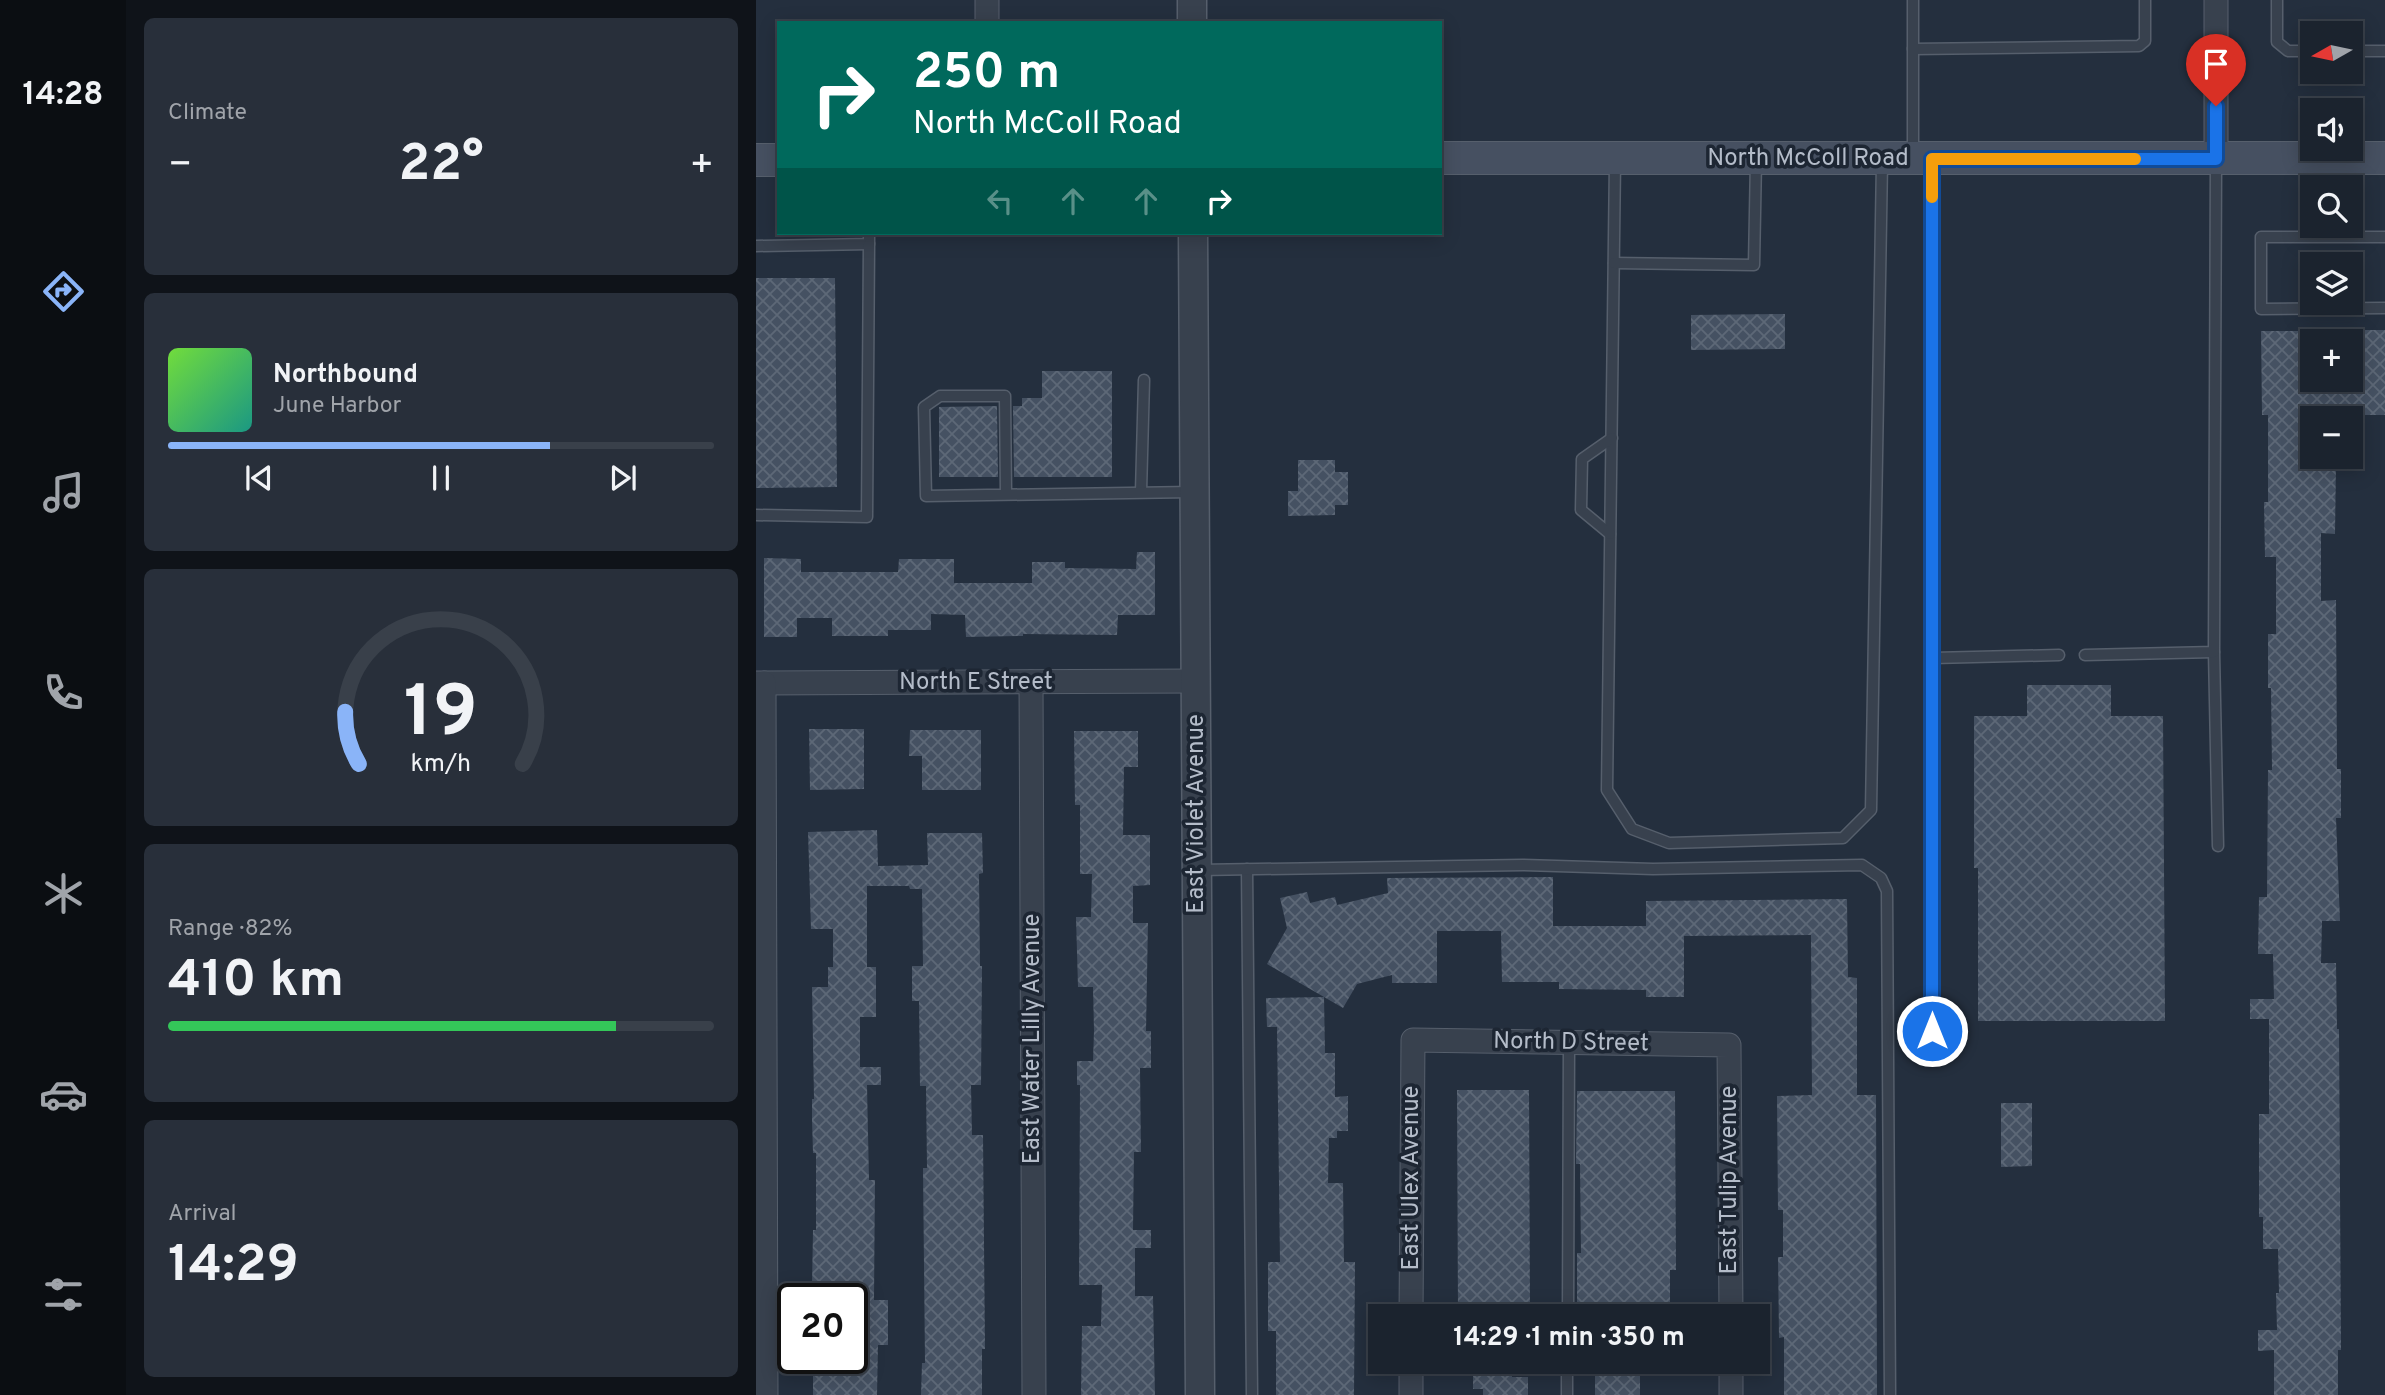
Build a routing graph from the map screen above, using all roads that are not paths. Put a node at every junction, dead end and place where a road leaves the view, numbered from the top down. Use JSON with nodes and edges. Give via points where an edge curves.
{"nodes":[{"id":1,"x":987,"y":0,"type":"edge"},
{"id":2,"x":1192,"y":0,"type":"edge"},
{"id":3,"x":1913,"y":0,"type":"edge"},
{"id":4,"x":2145,"y":0,"type":"edge"},
{"id":5,"x":2216,"y":0,"type":"edge"},
{"id":6,"x":2277,"y":0,"type":"edge"},
{"id":7,"x":987,"y":21,"type":"edge"},
{"id":8,"x":1192,"y":21,"type":"edge"},
{"id":9,"x":1913,"y":49,"type":"junction"},
{"id":10,"x":2300,"y":51,"type":"edge"},
{"id":11,"x":2363,"y":51,"type":"edge"},
{"id":12,"x":2385,"y":51,"type":"edge"},
{"id":13,"x":1442,"y":158,"type":"edge"},
{"id":14,"x":1615,"y":158,"type":"junction"},
{"id":15,"x":2385,"y":158,"type":"edge"},
{"id":16,"x":1756,"y":159,"type":"junction"},
{"id":17,"x":1909,"y":159,"type":"junction"},
{"id":18,"x":2216,"y":159,"type":"junction"},
{"id":19,"x":756,"y":160,"type":"edge"},
{"id":20,"x":777,"y":160,"type":"edge"},
{"id":21,"x":1193,"y":235,"type":"edge"},
{"id":22,"x":2385,"y":237,"type":"edge"},
{"id":23,"x":869,"y":238,"type":"edge"},
{"id":24,"x":756,"y":246,"type":"edge"},
{"id":25,"x":1614,"y":263,"type":"junction"},
{"id":26,"x":2385,"y":308,"type":"edge"},
{"id":27,"x":1144,"y":380,"type":"dead end"},
{"id":28,"x":1612,"y":438,"type":"junction"},
{"id":29,"x":1141,"y":492,"type":"junction"},
{"id":30,"x":1195,"y":492,"type":"junction"},
{"id":31,"x":1006,"y":494,"type":"junction"},
{"id":32,"x":756,"y":515,"type":"edge"},
{"id":33,"x":1610,"y":534,"type":"junction"},
{"id":34,"x":2214,"y":652,"type":"junction"},
{"id":35,"x":2059,"y":655,"type":"dead end"},
{"id":36,"x":2085,"y":655,"type":"dead end"},
{"id":37,"x":1933,"y":658,"type":"junction"},
{"id":38,"x":1196,"y":681,"type":"junction"},
{"id":39,"x":1031,"y":682,"type":"junction"},
{"id":40,"x":760,"y":683,"type":"edge"},
{"id":41,"x":2218,"y":846,"type":"dead end"},
{"id":42,"x":1247,"y":869,"type":"junction"},
{"id":43,"x":1198,"y":870,"type":"junction"},
{"id":44,"x":1932,"y":1031,"type":"dead end"},
{"id":45,"x":1413,"y":1040,"type":"joint"},
{"id":46,"x":1569,"y":1042,"type":"junction"},
{"id":47,"x":1729,"y":1045,"type":"joint"},
{"id":48,"x":1411,"y":1304,"type":"edge"},
{"id":49,"x":1568,"y":1304,"type":"edge"},
{"id":50,"x":1731,"y":1304,"type":"edge"},
{"id":51,"x":1411,"y":1374,"type":"edge"},
{"id":52,"x":1567,"y":1374,"type":"edge"},
{"id":53,"x":1731,"y":1374,"type":"edge"},
{"id":54,"x":766,"y":1395,"type":"edge"},
{"id":55,"x":1034,"y":1395,"type":"edge"},
{"id":56,"x":1200,"y":1395,"type":"edge"},
{"id":57,"x":1252,"y":1395,"type":"edge"},
{"id":58,"x":1411,"y":1395,"type":"edge"},
{"id":59,"x":1567,"y":1395,"type":"edge"},
{"id":60,"x":1731,"y":1395,"type":"edge"},
{"id":61,"x":1890,"y":1395,"type":"edge"}],
"edges":[{"from":1,"to":7,"type":"street"},
{"from":2,"to":8,"type":"street"},
{"from":3,"to":9,"type":"lane"},
{"from":4,"to":9,"type":"lane","via":[[2145,41],[2139,46]]},
{"from":5,"to":18,"type":"street"},
{"from":6,"to":10,"type":"lane","via":[[2277,41],[2288,51]]},
{"from":9,"to":17,"type":"lane"},
{"from":11,"to":12,"type":"lane"},
{"from":13,"to":14,"type":"main road","name":"North McColl Road"},
{"from":14,"to":16,"type":"main road","name":"North McColl Road"},
{"from":14,"to":25,"type":"lane"},
{"from":15,"to":18,"type":"main road","name":"North McColl Road"},
{"from":16,"to":17,"type":"main road","name":"North McColl Road"},
{"from":16,"to":25,"type":"lane","via":[[1754,265]]},
{"from":17,"to":18,"type":"main road","name":"North McColl Road"},
{"from":17,"to":33,"type":"lane","via":[[1871,810],[1843,838],[1669,843],[1632,829],[1607,790]]},
{"from":17,"to":37,"type":"lane"},
{"from":18,"to":34,"type":"lane"},
{"from":19,"to":20,"type":"main road"},
{"from":21,"to":30,"type":"street","name":"East Violet Avenue"},
{"from":22,"to":26,"type":"lane","via":[[2261,237],[2261,309]]},
{"from":23,"to":24,"type":"lane"},
{"from":23,"to":32,"type":"lane","via":[[867,517]]},
{"from":25,"to":28,"type":"lane"},
{"from":27,"to":29,"type":"lane"},
{"from":28,"to":33,"type":"lane"},
{"from":28,"to":33,"type":"lane","via":[[1582,458],[1581,510]]},
{"from":29,"to":30,"type":"lane"},
{"from":29,"to":31,"type":"lane"},
{"from":30,"to":38,"type":"street","name":"East Violet Avenue"},
{"from":31,"to":31,"type":"lane","via":[[926,496],[924,407],[940,396],[1005,396]]},
{"from":34,"to":36,"type":"lane"},
{"from":34,"to":41,"type":"lane"},
{"from":35,"to":37,"type":"lane"},
{"from":37,"to":44,"type":"lane"},
{"from":38,"to":39,"type":"street","name":"North E Street"},
{"from":38,"to":43,"type":"street","name":"East Violet Avenue"},
{"from":39,"to":40,"type":"street","name":"North E Street"},
{"from":39,"to":55,"type":"street","name":"East Water Lilly Avenue"},
{"from":40,"to":54,"type":"street"},
{"from":42,"to":43,"type":"lane"},
{"from":42,"to":57,"type":"lane"},
{"from":42,"to":61,"type":"lane","via":[[1863,865],[1881,878],[1887,891]]},
{"from":43,"to":56,"type":"street","name":"East Violet Avenue"},
{"from":45,"to":46,"type":"street","name":"North D Street"},
{"from":45,"to":48,"type":"street","name":"East Ulex Avenue"},
{"from":46,"to":47,"type":"street","name":"North D Street"},
{"from":46,"to":49,"type":"lane"},
{"from":47,"to":50,"type":"street","name":"East Tulip Avenue"},
{"from":51,"to":58,"type":"street"},
{"from":52,"to":59,"type":"lane"},
{"from":53,"to":60,"type":"street"}]}
